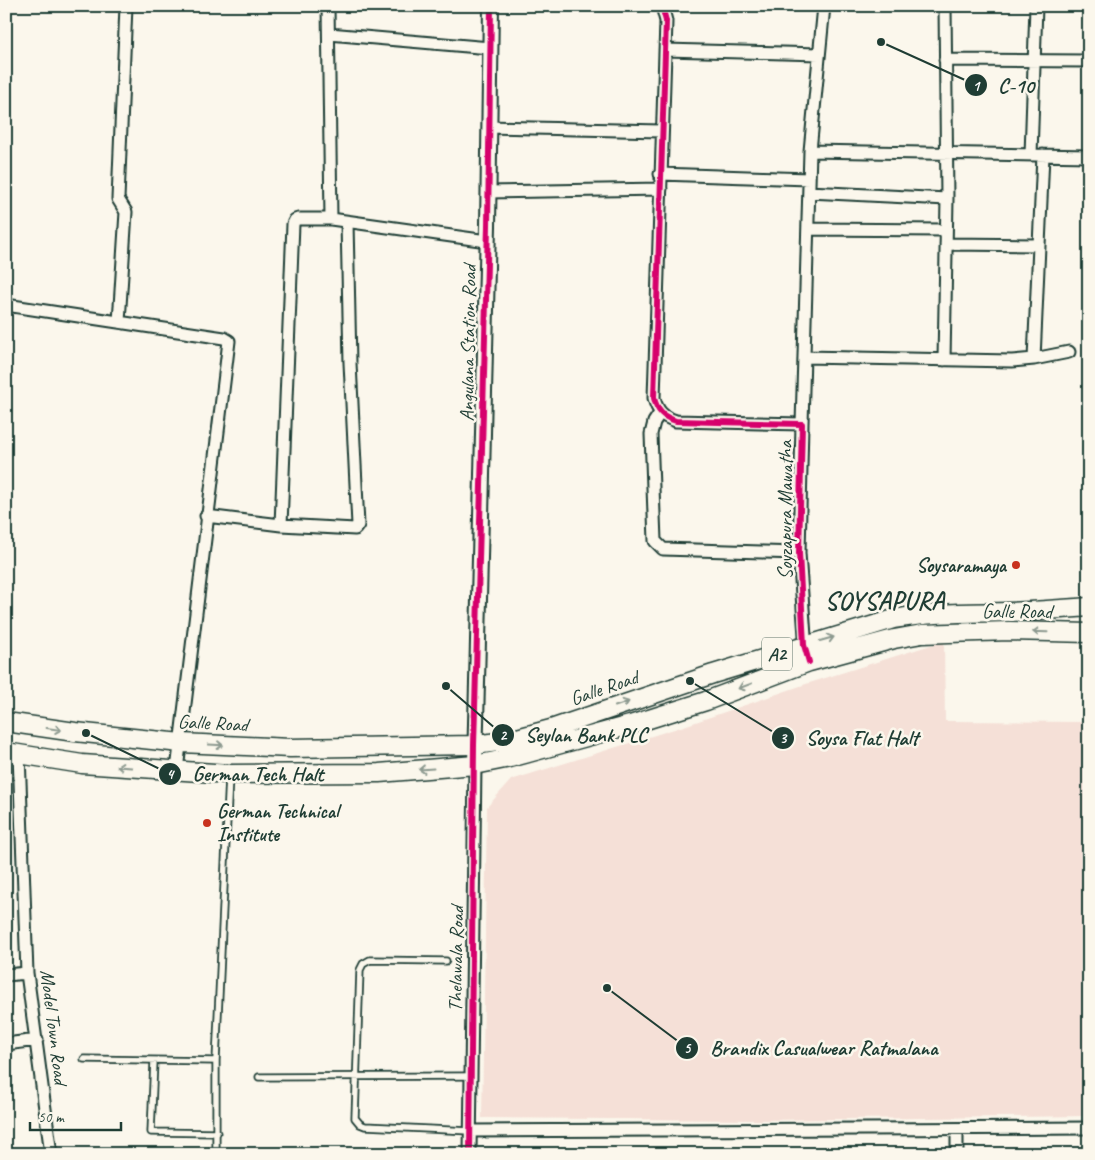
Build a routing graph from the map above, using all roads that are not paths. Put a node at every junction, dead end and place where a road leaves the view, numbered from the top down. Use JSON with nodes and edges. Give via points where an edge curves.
{"nodes":[{"id":1,"x":126,"y":6,"type":"edge"},
{"id":2,"x":328,"y":6,"type":"edge"},
{"id":3,"x":491,"y":6,"type":"edge"},
{"id":4,"x":662,"y":6,"type":"edge"},
{"id":5,"x":824,"y":6,"type":"edge"},
{"id":6,"x":945,"y":6,"type":"edge"},
{"id":7,"x":1036,"y":6,"type":"edge"},
{"id":8,"x":329,"y":34,"type":"junction"},
{"id":9,"x":490,"y":48,"type":"junction"},
{"id":10,"x":665,"y":50,"type":"junction"},
{"id":11,"x":819,"y":54,"type":"junction"},
{"id":12,"x":945,"y":60,"type":"junction"},
{"id":13,"x":1035,"y":62,"type":"junction"},
{"id":14,"x":1089,"y":62,"type":"edge"},
{"id":15,"x":489,"y":127,"type":"junction"},
{"id":16,"x":661,"y":131,"type":"junction"},
{"id":17,"x":810,"y":151,"type":"junction"},
{"id":18,"x":947,"y":153,"type":"junction"},
{"id":19,"x":1031,"y":155,"type":"junction"},
{"id":20,"x":1043,"y":155,"type":"junction"},
{"id":21,"x":1089,"y":156,"type":"edge"},
{"id":22,"x":660,"y":174,"type":"junction"},
{"id":23,"x":809,"y":179,"type":"junction"},
{"id":24,"x":661,"y":189,"type":"junction"},
{"id":25,"x":488,"y":192,"type":"junction"},
{"id":26,"x":809,"y":192,"type":"junction"},
{"id":27,"x":946,"y":199,"type":"junction"},
{"id":28,"x":331,"y":220,"type":"junction"},
{"id":29,"x":347,"y":222,"type":"junction"},
{"id":30,"x":808,"y":229,"type":"junction"},
{"id":31,"x":946,"y":230,"type":"junction"},
{"id":32,"x":487,"y":241,"type":"junction"},
{"id":33,"x":946,"y":244,"type":"junction"},
{"id":34,"x":1039,"y":245,"type":"junction"},
{"id":35,"x":6,"y":305,"type":"edge"},
{"id":36,"x":119,"y":322,"type":"junction"},
{"id":37,"x":1069,"y":352,"type":"dead end"},
{"id":38,"x":804,"y":357,"type":"junction"},
{"id":39,"x":1034,"y":359,"type":"junction"},
{"id":40,"x":944,"y":360,"type":"junction"},
{"id":41,"x":660,"y":413,"type":"junction"},
{"id":42,"x":802,"y":424,"type":"junction"},
{"id":43,"x":206,"y":516,"type":"junction"},
{"id":44,"x":281,"y":525,"type":"junction"},
{"id":45,"x":799,"y":553,"type":"junction"},
{"id":46,"x":1089,"y":607,"type":"edge"},
{"id":47,"x":1089,"y":633,"type":"edge"},
{"id":48,"x":807,"y":653,"type":"junction"},
{"id":49,"x":6,"y":722,"type":"edge"},
{"id":50,"x":181,"y":743,"type":"junction"},
{"id":51,"x":474,"y":746,"type":"junction"},
{"id":52,"x":12,"y":753,"type":"edge"},
{"id":53,"x":475,"y":765,"type":"junction"},
{"id":54,"x":177,"y":770,"type":"junction"},
{"id":55,"x":229,"y":774,"type":"junction"},
{"id":56,"x":446,"y":961,"type":"dead end"},
{"id":57,"x":27,"y":973,"type":"junction"},
{"id":58,"x":6,"y":976,"type":"edge"},
{"id":59,"x":37,"y":1040,"type":"junction"},
{"id":60,"x":6,"y":1044,"type":"edge"},
{"id":61,"x":84,"y":1059,"type":"dead end"},
{"id":62,"x":154,"y":1060,"type":"junction"},
{"id":63,"x":216,"y":1060,"type":"junction"},
{"id":64,"x":356,"y":1076,"type":"junction"},
{"id":65,"x":471,"y":1076,"type":"junction"},
{"id":66,"x":259,"y":1077,"type":"dead end"},
{"id":67,"x":1089,"y":1128,"type":"edge"},
{"id":68,"x":958,"y":1129,"type":"junction"},
{"id":69,"x":470,"y":1131,"type":"junction"},
{"id":70,"x":217,"y":1133,"type":"junction"},
{"id":71,"x":51,"y":1154,"type":"edge"},
{"id":72,"x":216,"y":1154,"type":"edge"},
{"id":73,"x":470,"y":1154,"type":"edge"},
{"id":74,"x":957,"y":1154,"type":"edge"}],
"edges":[{"from":1,"to":36,"type":"street","via":[[118,200],[126,212]]},
{"from":2,"to":8,"type":"street"},
{"from":3,"to":9,"type":"street","name":"Angulana Station Road"},
{"from":4,"to":10,"type":"street","via":[[666,20]]},
{"from":5,"to":11,"type":"street"},
{"from":6,"to":12,"type":"street"},
{"from":7,"to":13,"type":"street"},
{"from":8,"to":9,"type":"street"},
{"from":8,"to":28,"type":"street"},
{"from":9,"to":15,"type":"street","name":"Angulana Station Road"},
{"from":10,"to":11,"type":"street"},
{"from":10,"to":16,"type":"street"},
{"from":11,"to":17,"type":"street"},
{"from":12,"to":13,"type":"street"},
{"from":12,"to":18,"type":"street"},
{"from":13,"to":14,"type":"street"},
{"from":13,"to":19,"type":"street"},
{"from":15,"to":16,"type":"street"},
{"from":15,"to":25,"type":"street","name":"Angulana Station Road"},
{"from":16,"to":22,"type":"street"},
{"from":17,"to":18,"type":"street"},
{"from":17,"to":23,"type":"street"},
{"from":18,"to":19,"type":"street"},
{"from":18,"to":27,"type":"street"},
{"from":19,"to":20,"type":"street"},
{"from":20,"to":21,"type":"street"},
{"from":20,"to":34,"type":"street"},
{"from":22,"to":23,"type":"street"},
{"from":22,"to":24,"type":"street"},
{"from":23,"to":26,"type":"street"},
{"from":24,"to":25,"type":"street"},
{"from":24,"to":41,"type":"street","via":[[654,398]]},
{"from":25,"to":32,"type":"street","name":"Angulana Station Road"},
{"from":26,"to":27,"type":"street"},
{"from":26,"to":30,"type":"street"},
{"from":27,"to":31,"type":"street"},
{"from":28,"to":29,"type":"street"},
{"from":28,"to":44,"type":"street","via":[[298,219],[293,224]]},
{"from":29,"to":32,"type":"street"},
{"from":29,"to":44,"type":"street","via":[[358,525],[355,529]]},
{"from":30,"to":31,"type":"street"},
{"from":30,"to":38,"type":"street"},
{"from":31,"to":33,"type":"street"},
{"from":32,"to":51,"type":"street","name":"Angulana Station Road"},
{"from":33,"to":34,"type":"street"},
{"from":33,"to":40,"type":"street"},
{"from":34,"to":39,"type":"street"},
{"from":35,"to":36,"type":"street"},
{"from":36,"to":43,"type":"street","via":[[229,341]]},
{"from":37,"to":39,"type":"street"},
{"from":38,"to":40,"type":"street"},
{"from":38,"to":42,"type":"street"},
{"from":39,"to":40,"type":"street"},
{"from":41,"to":42,"type":"street","name":"Soyzapura Mawatha","via":[[676,421]]},
{"from":41,"to":45,"type":"street","via":[[651,434],[656,541],[659,546],[663,549]]},
{"from":42,"to":45,"type":"street","name":"Soyzapura Mawatha"},
{"from":43,"to":44,"type":"street"},
{"from":43,"to":50,"type":"street"},
{"from":45,"to":48,"type":"street","name":"Soyzapura Mawatha"},
{"from":48,"to":46,"type":"highway","name":"Galle Road","number":"A2","one_way":true,"via":[[894,619],[924,614]]},
{"from":47,"to":48,"type":"highway","name":"Galle Road","number":"A2","one_way":true,"via":[[922,634]]},
{"from":51,"to":48,"type":"highway","name":"Galle Road","number":"A2","one_way":true,"via":[[506,742],[551,729],[713,674]]},
{"from":48,"to":53,"type":"highway","name":"Galle Road","number":"A2","one_way":true,"via":[[706,701],[630,725]]},
{"from":49,"to":50,"type":"highway","name":"Galle Road","number":"A2","one_way":true},
{"from":50,"to":51,"type":"highway","name":"Galle Road","number":"A2","one_way":true,"via":[[290,748]]},
{"from":50,"to":54,"type":"street"},
{"from":51,"to":53,"type":"street"},
{"from":54,"to":52,"type":"highway","name":"Galle Road","number":"A2","one_way":true,"via":[[82,764]]},
{"from":52,"to":57,"type":"street","name":"Model Town Road"},
{"from":53,"to":55,"type":"highway","name":"Galle Road","number":"A2","one_way":true,"via":[[379,773]]},
{"from":53,"to":65,"type":"street","name":"Thelawala Road"},
{"from":54,"to":55,"type":"highway","name":"Galle Road","number":"A2"},
{"from":55,"to":63,"type":"lane"},
{"from":56,"to":64,"type":"lane","via":[[370,960],[363,964],[360,970]]},
{"from":57,"to":58,"type":"street"},
{"from":57,"to":59,"type":"street","name":"Model Town Road"},
{"from":59,"to":60,"type":"street"},
{"from":59,"to":71,"type":"street","name":"Model Town Road"},
{"from":61,"to":62,"type":"lane"},
{"from":62,"to":63,"type":"lane"},
{"from":62,"to":70,"type":"lane","via":[[151,1132]]},
{"from":63,"to":70,"type":"lane"},
{"from":64,"to":65,"type":"lane"},
{"from":64,"to":66,"type":"lane"},
{"from":64,"to":69,"type":"lane","via":[[354,1110],[360,1124]]},
{"from":65,"to":69,"type":"street","name":"Thelawala Road"},
{"from":67,"to":68,"type":"street"},
{"from":68,"to":69,"type":"street"},
{"from":68,"to":74,"type":"street"},
{"from":69,"to":73,"type":"street","name":"Thelawala Road"},
{"from":70,"to":72,"type":"lane"}]}
